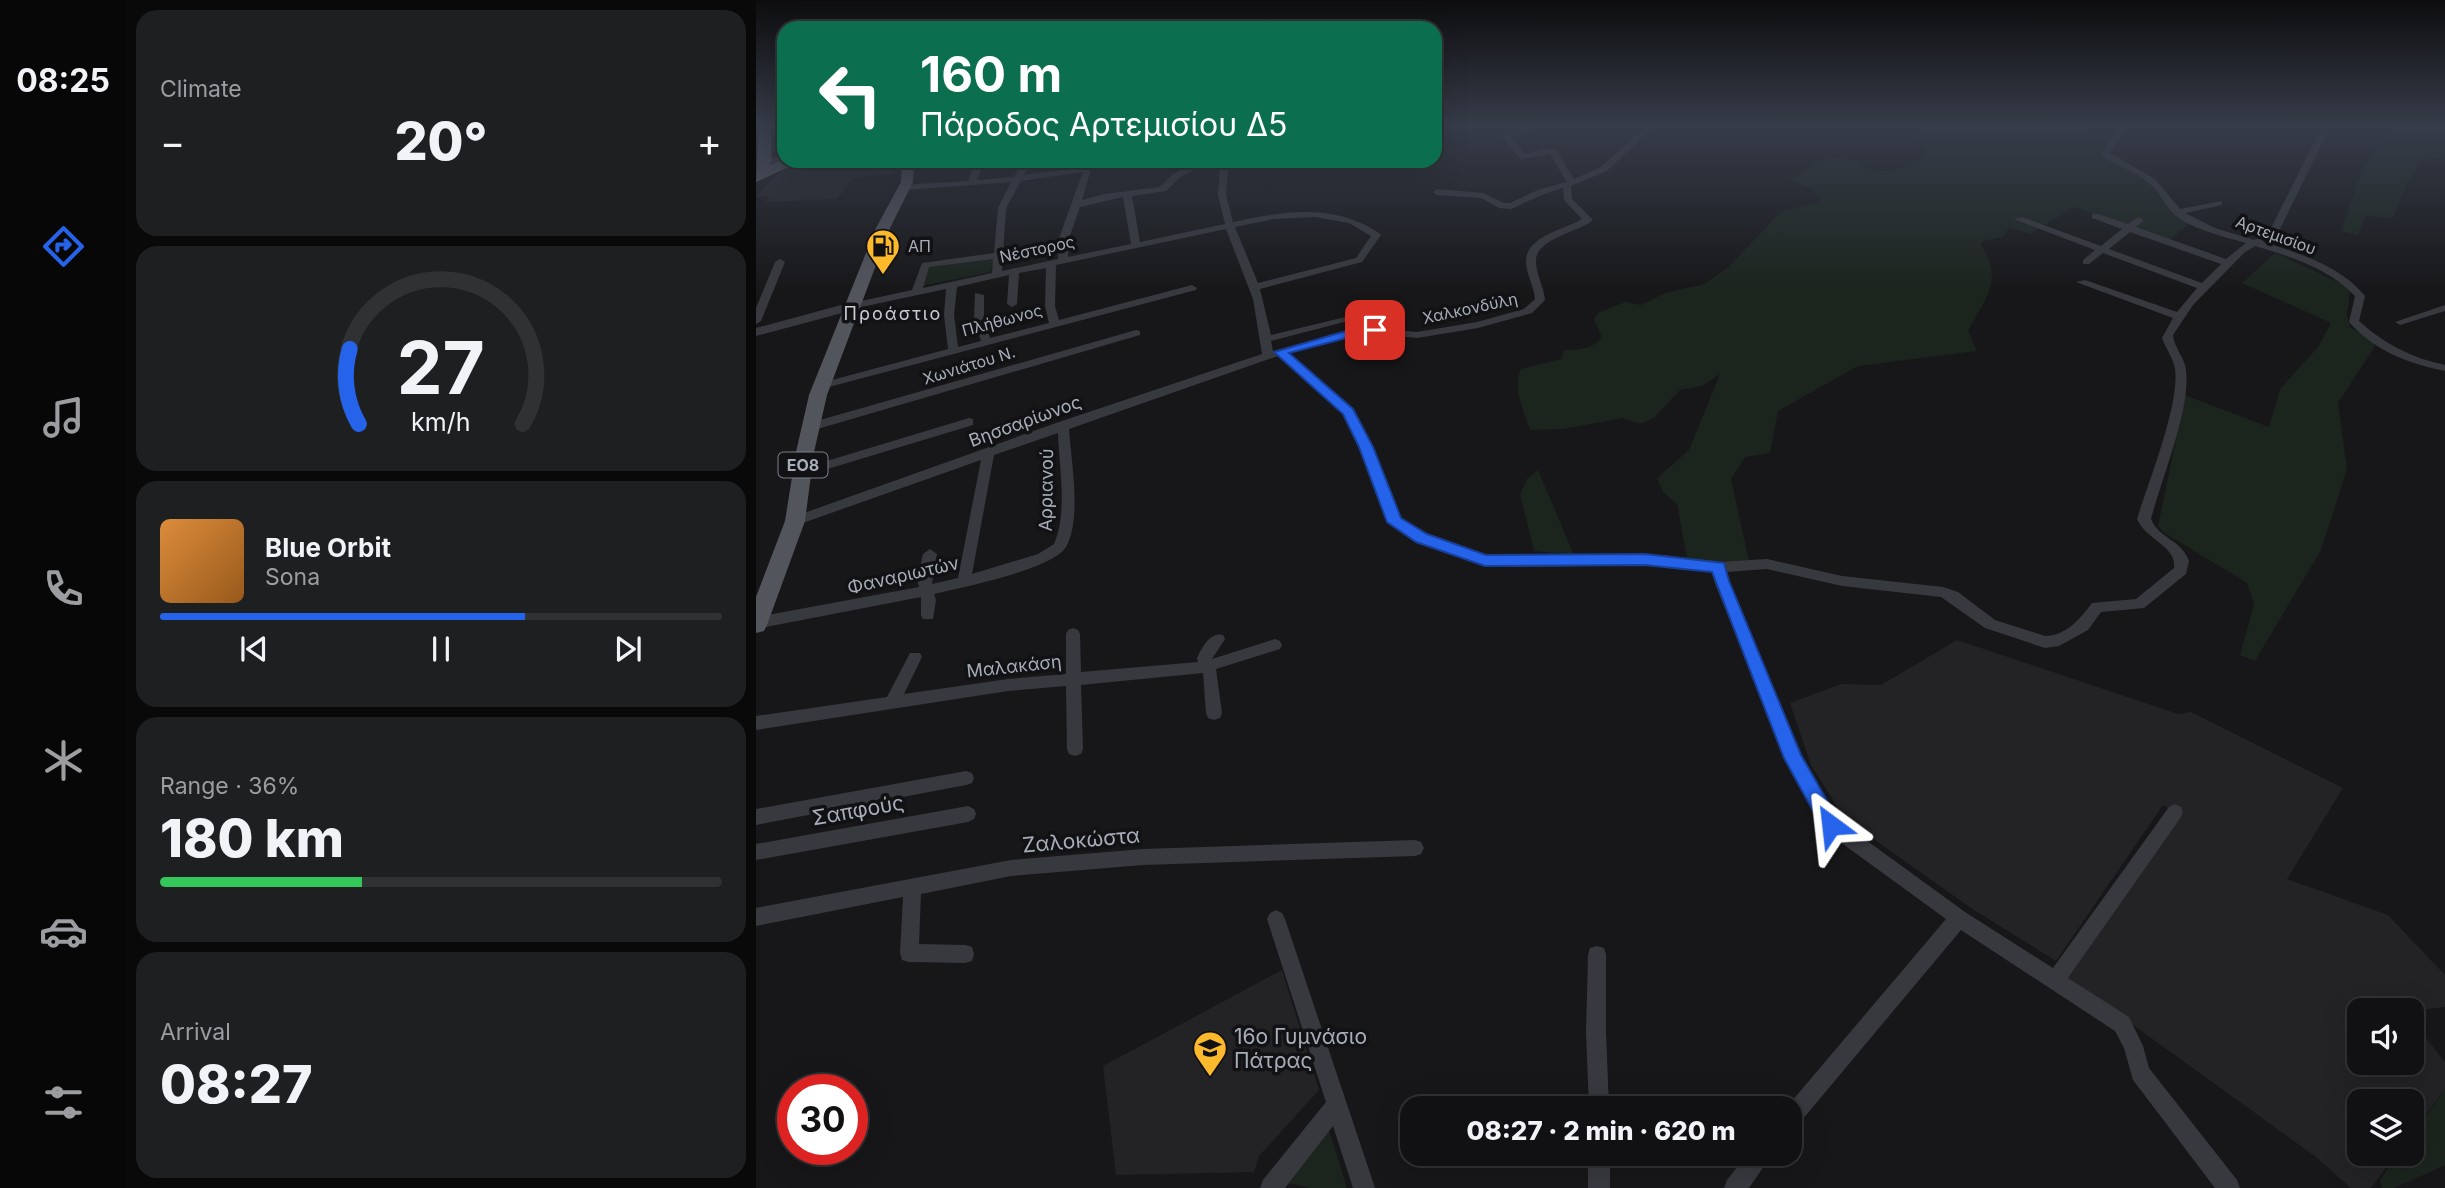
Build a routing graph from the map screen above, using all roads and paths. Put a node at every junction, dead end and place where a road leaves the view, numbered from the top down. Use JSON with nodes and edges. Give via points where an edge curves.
{"nodes":[{"id":1,"x":898,"y":180,"type":"edge"},
{"id":2,"x":907,"y":180,"type":"edge"},
{"id":3,"x":973,"y":180,"type":"edge"},
{"id":4,"x":1004,"y":180,"type":"edge"},
{"id":5,"x":1016,"y":180,"type":"edge"},
{"id":6,"x":1083,"y":180,"type":"edge"},
{"id":7,"x":1172,"y":180,"type":"edge"},
{"id":8,"x":1223,"y":180,"type":"edge"},
{"id":9,"x":1576,"y":180,"type":"edge"},
{"id":10,"x":2151,"y":180,"type":"edge"},
{"id":11,"x":2298,"y":180,"type":"edge"},
{"id":12,"x":1570,"y":183,"type":"junction"},
{"id":13,"x":971,"y":184,"type":"junction"},
{"id":14,"x":905,"y":187,"type":"junction"},
{"id":15,"x":1437,"y":192,"type":"dead end"},
{"id":16,"x":1127,"y":193,"type":"junction"},
{"id":17,"x":896,"y":200,"type":"junction"},
{"id":18,"x":2219,"y":203,"type":"dead end"},
{"id":19,"x":1074,"y":205,"type":"junction"},
{"id":20,"x":2176,"y":212,"type":"junction"},
{"id":21,"x":2095,"y":216,"type":"dead end"},
{"id":22,"x":2019,"y":219,"type":"dead end"},
{"id":23,"x":2139,"y":220,"type":"dead end"},
{"id":24,"x":1229,"y":225,"type":"junction"},
{"id":25,"x":2128,"y":228,"type":"junction"},
{"id":26,"x":2256,"y":243,"type":"junction"},
{"id":27,"x":1136,"y":244,"type":"junction"},
{"id":28,"x":2102,"y":249,"type":"junction"},
{"id":29,"x":999,"y":256,"type":"junction"},
{"id":30,"x":1063,"y":260,"type":"junction"},
{"id":31,"x":780,"y":262,"type":"dead end"},
{"id":32,"x":1051,"y":262,"type":"junction"},
{"id":33,"x":2086,"y":262,"type":"dead end"},
{"id":34,"x":2228,"y":262,"type":"junction"},
{"id":35,"x":1014,"y":270,"type":"junction"},
{"id":36,"x":997,"y":274,"type":"junction"},
{"id":37,"x":2081,"y":282,"type":"dead end"},
{"id":38,"x":953,"y":283,"type":"junction"},
{"id":39,"x":1255,"y":286,"type":"junction"},
{"id":40,"x":2205,"y":287,"type":"junction"},
{"id":41,"x":1192,"y":288,"type":"dead end"},
{"id":42,"x":917,"y":290,"type":"junction"},
{"id":43,"x":979,"y":295,"type":"dead end"},
{"id":44,"x":1013,"y":304,"type":"dead end"},
{"id":45,"x":852,"y":306,"type":"junction"},
{"id":46,"x":2445,"y":308,"type":"edge"},
{"id":47,"x":1366,"y":315,"type":"dead end"},
{"id":48,"x":2180,"y":317,"type":"junction"},
{"id":49,"x":756,"y":321,"type":"edge"},
{"id":50,"x":2400,"y":322,"type":"dead end"},
{"id":51,"x":1054,"y":323,"type":"junction"},
{"id":52,"x":756,"y":332,"type":"edge"},
{"id":53,"x":1136,"y":333,"type":"dead end"},
{"id":54,"x":1266,"y":339,"type":"junction"},
{"id":55,"x":986,"y":341,"type":"junction"},
{"id":56,"x":953,"y":350,"type":"junction"},
{"id":57,"x":1274,"y":354,"type":"junction"},
{"id":58,"x":2445,"y":368,"type":"edge"},
{"id":59,"x":821,"y":386,"type":"junction"},
{"id":60,"x":969,"y":422,"type":"dead end"},
{"id":61,"x":1063,"y":425,"type":"junction"},
{"id":62,"x":810,"y":426,"type":"junction"},
{"id":63,"x":989,"y":452,"type":"junction"},
{"id":64,"x":801,"y":474,"type":"junction"},
{"id":65,"x":795,"y":521,"type":"junction"},
{"id":66,"x":1055,"y":552,"type":"joint"},
{"id":67,"x":930,"y":554,"type":"dead end"},
{"id":68,"x":1719,"y":567,"type":"junction"},
{"id":69,"x":964,"y":581,"type":"junction"},
{"id":70,"x":926,"y":591,"type":"junction"},
{"id":71,"x":928,"y":615,"type":"dead end"},
{"id":72,"x":756,"y":624,"type":"edge"},
{"id":73,"x":1073,"y":634,"type":"dead end"},
{"id":74,"x":1218,"y":639,"type":"dead end"},
{"id":75,"x":1275,"y":645,"type":"dead end"},
{"id":76,"x":915,"y":657,"type":"dead end"},
{"id":77,"x":1208,"y":667,"type":"junction"},
{"id":78,"x":1073,"y":679,"type":"junction"},
{"id":79,"x":892,"y":702,"type":"junction"},
{"id":80,"x":1214,"y":713,"type":"dead end"},
{"id":81,"x":756,"y":723,"type":"edge"},
{"id":82,"x":1075,"y":749,"type":"dead end"},
{"id":83,"x":965,"y":778,"type":"dead end"},
{"id":84,"x":2175,"y":811,"type":"dead end"},
{"id":85,"x":968,"y":814,"type":"dead end"},
{"id":86,"x":756,"y":817,"type":"edge"},
{"id":87,"x":1415,"y":848,"type":"dead end"},
{"id":88,"x":756,"y":852,"type":"edge"},
{"id":89,"x":912,"y":887,"type":"junction"},
{"id":90,"x":756,"y":917,"type":"edge"},
{"id":91,"x":1959,"y":918,"type":"junction"},
{"id":92,"x":1276,"y":919,"type":"dead end"},
{"id":93,"x":965,"y":954,"type":"dead end"},
{"id":94,"x":1597,"y":956,"type":"dead end"},
{"id":95,"x":2056,"y":979,"type":"junction"},
{"id":96,"x":1599,"y":1096,"type":"edge"},
{"id":97,"x":1802,"y":1105,"type":"edge"},
{"id":98,"x":1336,"y":1106,"type":"junction"},
{"id":99,"x":1599,"y":1166,"type":"edge"},
{"id":100,"x":1752,"y":1166,"type":"edge"},
{"id":101,"x":1271,"y":1188,"type":"edge"},
{"id":102,"x":1364,"y":1188,"type":"edge"},
{"id":103,"x":1599,"y":1188,"type":"edge"},
{"id":104,"x":1735,"y":1188,"type":"edge"},
{"id":105,"x":2229,"y":1188,"type":"edge"}],
"edges":[{"from":1,"to":17,"type":"main road","number":"ΕΟ8"},
{"from":2,"to":14,"type":"main road","number":"ΕΟ8"},
{"from":3,"to":13,"type":"street"},
{"from":4,"to":13,"type":"street"},
{"from":5,"to":29,"type":"street","via":[[1002,208]]},
{"from":6,"to":19,"type":"street"},
{"from":7,"to":16,"type":"street","via":[[1164,188]]},
{"from":8,"to":24,"type":"street"},
{"from":9,"to":12,"type":"street"},
{"from":10,"to":20,"type":"street","name":"Αρτεμισίου"},
{"from":11,"to":26,"type":"street","via":[[2278,225]]},
{"from":12,"to":15,"type":"street","via":[[1511,206],[1483,196]]},
{"from":12,"to":57,"type":"street","name":"Χαλκονδύλη","via":[[1565,191],[1568,200],[1588,220],[1545,241],[1534,252],[1531,261],[1541,300],[1532,309],[1502,320],[1420,335],[1365,330]]},
{"from":13,"to":14,"type":"street"},
{"from":14,"to":17,"type":"main road","number":"ΕΟ8"},
{"from":16,"to":19,"type":"street"},
{"from":16,"to":27,"type":"street"},
{"from":17,"to":45,"type":"main road","number":"ΕΟ8"},
{"from":18,"to":20,"type":"street"},
{"from":19,"to":30,"type":"street"},
{"from":20,"to":26,"type":"street","name":"Αρτεμισίου","via":[[2194,223]]},
{"from":21,"to":25,"type":"street"},
{"from":22,"to":28,"type":"street"},
{"from":23,"to":25,"type":"street"},
{"from":24,"to":27,"type":"street","name":"Νέστορος"},
{"from":24,"to":39,"type":"street"},
{"from":24,"to":39,"type":"street","name":"Νέστορος","via":[[1303,213],[1338,216],[1376,234],[1359,260]]},
{"from":25,"to":28,"type":"street"},
{"from":25,"to":34,"type":"street"},
{"from":26,"to":34,"type":"street"},
{"from":26,"to":58,"type":"street","name":"Αρτεμισίου","via":[[2349,282],[2360,296],[2354,322],[2360,328],[2404,355]]},
{"from":27,"to":30,"type":"street","name":"Νέστορος"},
{"from":28,"to":33,"type":"street"},
{"from":28,"to":40,"type":"street"},
{"from":29,"to":36,"type":"street"},
{"from":29,"to":42,"type":"street","via":[[925,265]]},
{"from":30,"to":32,"type":"street","name":"Νέστορος"},
{"from":31,"to":49,"type":"street"},
{"from":32,"to":35,"type":"street","name":"Νέστορος"},
{"from":32,"to":51,"type":"street"},
{"from":34,"to":40,"type":"street"},
{"from":35,"to":36,"type":"street","name":"Νέστορος"},
{"from":35,"to":44,"type":"street"},
{"from":36,"to":38,"type":"street","name":"Νέστορος"},
{"from":37,"to":48,"type":"street"},
{"from":38,"to":42,"type":"street","name":"Νέστορος"},
{"from":38,"to":56,"type":"street","via":[[949,315]]},
{"from":39,"to":54,"type":"street"},
{"from":40,"to":48,"type":"street"},
{"from":41,"to":51,"type":"street","name":"Πλήθωνος"},
{"from":42,"to":45,"type":"street","name":"Νέστορος"},
{"from":43,"to":55,"type":"street"},
{"from":45,"to":52,"type":"street"},
{"from":45,"to":59,"type":"main road","number":"ΕΟ8"},
{"from":46,"to":50,"type":"street"},
{"from":47,"to":54,"type":"street"},
{"from":48,"to":68,"type":"street","via":[[2167,338],[2182,366],[2177,407],[2144,519],[2145,526],[2178,551],[2183,567],[2143,601],[2133,606],[2104,604],[2082,626],[2054,642],[2045,642],[1990,624],[1943,593],[1842,581],[1773,564]]},
{"from":51,"to":55,"type":"street","name":"Πλήθωνος"},
{"from":53,"to":62,"type":"street","name":"Χωνιάτου Ν."},
{"from":54,"to":57,"type":"street"},
{"from":55,"to":56,"type":"street","name":"Πλήθωνος"},
{"from":56,"to":59,"type":"street","name":"Πλήθωνος"},
{"from":57,"to":61,"type":"street","name":"Βησσαρίωνος"},
{"from":57,"to":68,"type":"street","via":[[1348,412],[1391,516],[1408,532],[1485,560],[1655,559]]},
{"from":59,"to":62,"type":"main road","number":"ΕΟ8"},
{"from":60,"to":64,"type":"street"},
{"from":61,"to":63,"type":"street","name":"Βησσαρίωνος"},
{"from":61,"to":66,"type":"street","name":"Αρριανού","via":[[1066,522]]},
{"from":62,"to":64,"type":"main road","number":"ΕΟ8"},
{"from":63,"to":65,"type":"street","name":"Βησσαρίωνος"},
{"from":63,"to":69,"type":"street"},
{"from":64,"to":65,"type":"main road","number":"ΕΟ8"},
{"from":65,"to":72,"type":"main road","number":"ΕΟ8"},
{"from":66,"to":69,"type":"street","name":"Φαναριωτών"},
{"from":67,"to":70,"type":"street"},
{"from":68,"to":91,"type":"street","via":[[1793,758],[1831,825]]},
{"from":69,"to":70,"type":"street","name":"Φαναριωτών"},
{"from":70,"to":71,"type":"street"},
{"from":70,"to":72,"type":"street","name":"Φαναριωτών"},
{"from":73,"to":78,"type":"street"},
{"from":74,"to":77,"type":"street","via":[[1204,658]]},
{"from":75,"to":77,"type":"street","name":"Μαλακάση"},
{"from":76,"to":79,"type":"street"},
{"from":77,"to":78,"type":"street","name":"Μαλακάση"},
{"from":77,"to":80,"type":"street"},
{"from":78,"to":79,"type":"street","name":"Μαλακάση"},
{"from":78,"to":82,"type":"street"},
{"from":79,"to":81,"type":"street","name":"Μαλακάση"},
{"from":83,"to":86,"type":"street"},
{"from":84,"to":95,"type":"street"},
{"from":85,"to":88,"type":"street","name":"Σαπφούς"},
{"from":87,"to":89,"type":"street","name":"Ζαλοκώστα","via":[[1126,858],[992,871]]},
{"from":89,"to":90,"type":"street","name":"Ζαλοκώστα"},
{"from":89,"to":93,"type":"street","via":[[909,953]]},
{"from":91,"to":95,"type":"street"},
{"from":91,"to":97,"type":"street"},
{"from":92,"to":98,"type":"street"},
{"from":94,"to":96,"type":"street"},
{"from":95,"to":105,"type":"street","via":[[2122,1024],[2140,1073]]},
{"from":98,"to":101,"type":"street"},
{"from":98,"to":102,"type":"street"},
{"from":99,"to":103,"type":"street"},
{"from":100,"to":104,"type":"street"}]}
